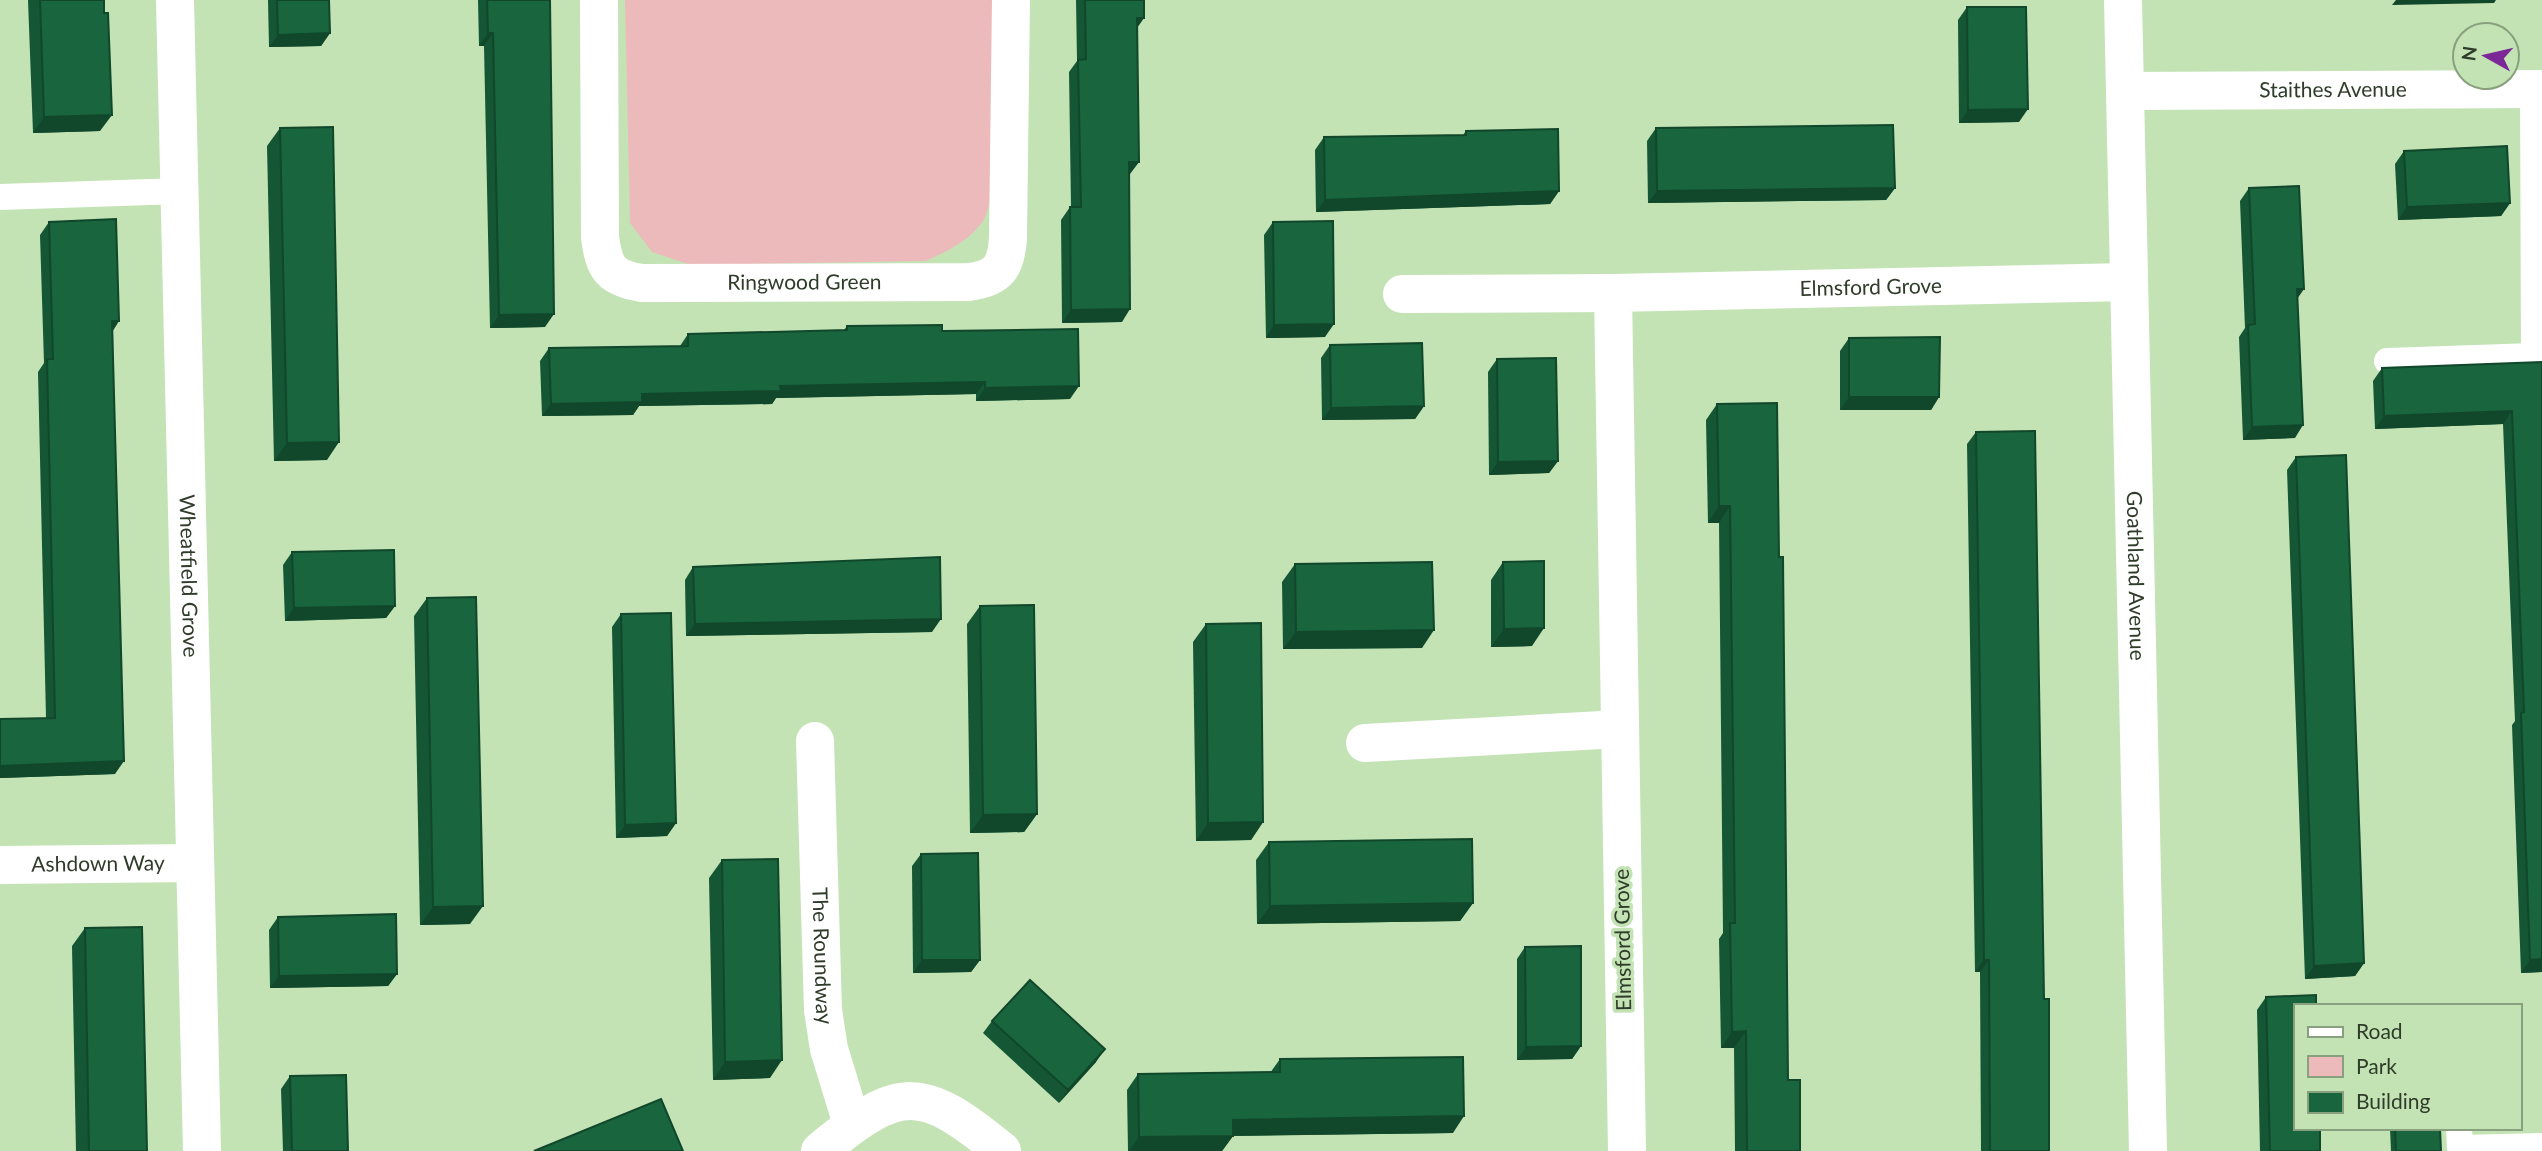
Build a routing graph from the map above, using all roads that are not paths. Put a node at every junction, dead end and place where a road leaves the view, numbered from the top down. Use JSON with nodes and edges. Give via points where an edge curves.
{"nodes":[{"id":1,"x":174,"y":0,"type":"edge"},
{"id":2,"x":599,"y":0,"type":"edge"},
{"id":3,"x":1011,"y":0,"type":"edge"},
{"id":4,"x":2123,"y":0,"type":"edge"},
{"id":5,"x":2538,"y":89,"type":"edge"},
{"id":6,"x":2125,"y":90,"type":"junction"},
{"id":7,"x":180,"y":191,"type":"junction"},
{"id":8,"x":0,"y":197,"type":"edge"},
{"id":9,"x":2129,"y":282,"type":"junction"},
{"id":10,"x":1613,"y":293,"type":"junction"},
{"id":11,"x":1402,"y":294,"type":"dead end"},
{"id":12,"x":2387,"y":361,"type":"dead end"},
{"id":13,"x":1620,"y":729,"type":"junction"},
{"id":14,"x":816,"y":741,"type":"dead end"},
{"id":15,"x":1365,"y":743,"type":"dead end"},
{"id":16,"x":195,"y":863,"type":"junction"},
{"id":17,"x":0,"y":865,"type":"edge"},
{"id":18,"x":852,"y":1124,"type":"junction"},
{"id":19,"x":2459,"y":1130,"type":"edge"},
{"id":20,"x":2542,"y":1146,"type":"edge"},
{"id":21,"x":202,"y":1151,"type":"edge"},
{"id":22,"x":820,"y":1151,"type":"edge"},
{"id":23,"x":1002,"y":1151,"type":"edge"},
{"id":24,"x":1627,"y":1151,"type":"edge"},
{"id":25,"x":2148,"y":1151,"type":"edge"}],
"edges":[{"from":1,"to":7,"type":"street","name":"Wheatfield Grove"},
{"from":2,"to":3,"type":"street","name":"Ringwood Green","via":[[603,258],[624,280],[642,283],[970,282],[1000,272],[1009,239]]},
{"from":4,"to":6,"type":"street","name":"Goathland Avenue"},
{"from":5,"to":6,"type":"street","name":"Staithes Avenue"},
{"from":5,"to":12,"type":"lane","via":[[2534,356]]},
{"from":6,"to":9,"type":"street","name":"Goathland Avenue"},
{"from":7,"to":8,"type":"lane"},
{"from":7,"to":16,"type":"street","name":"Wheatfield Grove"},
{"from":9,"to":10,"type":"street","name":"Elmsford Grove"},
{"from":9,"to":25,"type":"street","name":"Goathland Avenue"},
{"from":10,"to":11,"type":"street","name":"Elmsford Grove"},
{"from":10,"to":13,"type":"street","name":"Elmsford Grove"},
{"from":13,"to":15,"type":"street"},
{"from":13,"to":24,"type":"street","name":"Elmsford Grove"},
{"from":14,"to":18,"type":"street","name":"The Roundway","via":[[823,1010],[829,1049]]},
{"from":16,"to":17,"type":"street","name":"Ashdown Way"},
{"from":16,"to":21,"type":"street","name":"Wheatfield Grove"},
{"from":18,"to":22,"type":"street"},
{"from":18,"to":23,"type":"street","via":[[880,1107],[922,1102],[961,1117]]},
{"from":19,"to":20,"type":"lane","via":[[2460,1148]]}]}
